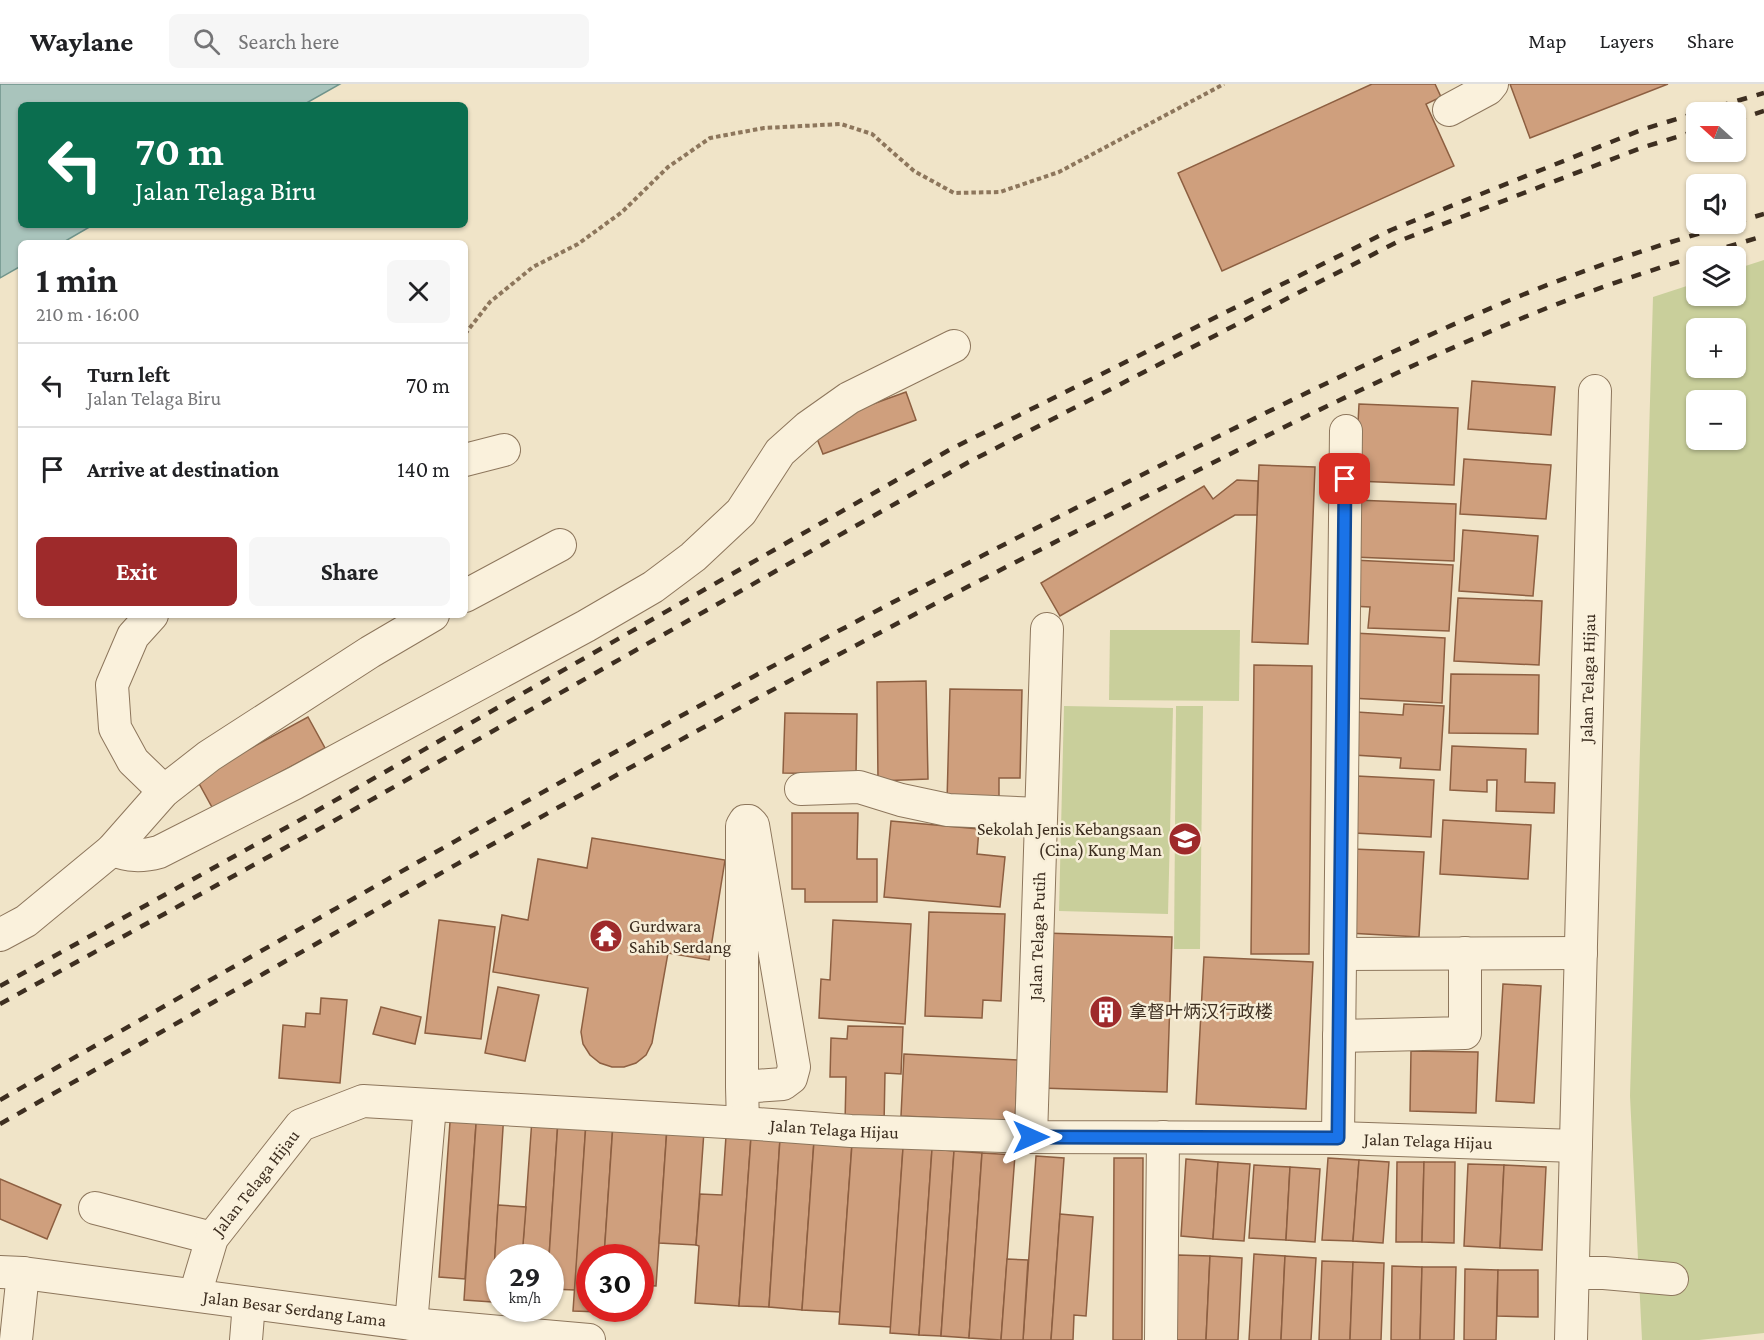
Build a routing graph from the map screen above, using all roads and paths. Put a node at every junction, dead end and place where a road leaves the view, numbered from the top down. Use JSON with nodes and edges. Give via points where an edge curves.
{"nodes":[{"id":1,"x":1224,"y":84,"type":"edge"},
{"id":2,"x":1492,"y":84,"type":"edge"},
{"id":3,"x":1449,"y":110,"type":"dead end"},
{"id":4,"x":468,"y":330,"type":"edge"},
{"id":5,"x":954,"y":346,"type":"dead end"},
{"id":6,"x":1595,"y":391,"type":"dead end"},
{"id":7,"x":1346,"y":431,"type":"dead end"},
{"id":8,"x":504,"y":450,"type":"dead end"},
{"id":9,"x":468,"y":459,"type":"edge"},
{"id":10,"x":560,"y":545,"type":"dead end"},
{"id":11,"x":468,"y":594,"type":"edge"},
{"id":12,"x":149,"y":618,"type":"edge"},
{"id":13,"x":428,"y":618,"type":"edge"},
{"id":14,"x":1047,"y":629,"type":"dead end"},
{"id":15,"x":801,"y":789,"type":"dead end"},
{"id":16,"x":164,"y":791,"type":"junction"},
{"id":17,"x":1041,"y":814,"type":"junction"},
{"id":18,"x":112,"y":850,"type":"junction"},
{"id":19,"x":0,"y":935,"type":"edge"},
{"id":20,"x":1465,"y":953,"type":"junction"},
{"id":21,"x":1581,"y":953,"type":"junction"},
{"id":22,"x":1340,"y":954,"type":"junction"},
{"id":23,"x":1339,"y":1036,"type":"junction"},
{"id":24,"x":742,"y":1087,"type":"junction"},
{"id":25,"x":430,"y":1106,"type":"junction"},
{"id":26,"x":743,"y":1123,"type":"junction"},
{"id":27,"x":1031,"y":1137,"type":"junction"},
{"id":28,"x":1163,"y":1137,"type":"junction"},
{"id":29,"x":1338,"y":1138,"type":"junction"},
{"id":30,"x":1576,"y":1146,"type":"junction"},
{"id":31,"x":95,"y":1208,"type":"dead end"},
{"id":32,"x":212,"y":1238,"type":"junction"},
{"id":33,"x":12,"y":1272,"type":"edge"},
{"id":34,"x":1573,"y":1273,"type":"junction"},
{"id":35,"x":1672,"y":1279,"type":"dead end"},
{"id":36,"x":195,"y":1294,"type":"junction"},
{"id":37,"x":249,"y":1303,"type":"junction"},
{"id":38,"x":411,"y":1324,"type":"junction"},
{"id":39,"x":16,"y":1340,"type":"edge"},
{"id":40,"x":246,"y":1340,"type":"edge"},
{"id":41,"x":589,"y":1340,"type":"edge"},
{"id":42,"x":1161,"y":1340,"type":"edge"},
{"id":43,"x":1571,"y":1340,"type":"edge"}],
"edges":[{"from":1,"to":4,"type":"path","via":[[1059,172],[1000,192],[954,193],[914,171],[872,134],[841,124],[764,128],[710,138],[668,167],[622,212],[578,244],[532,267],[490,302]]},
{"from":2,"to":3,"type":"street"},
{"from":5,"to":18,"type":"street","via":[[849,398],[808,426],[780,452],[741,512],[693,557],[653,587],[305,778],[159,852],[141,857]]},
{"from":6,"to":21,"type":"street","name":"Jalan Telaga Hijau"},
{"from":7,"to":22,"type":"street"},
{"from":8,"to":9,"type":"street"},
{"from":10,"to":11,"type":"street"},
{"from":12,"to":16,"type":"street","via":[[133,636],[112,685],[115,728],[133,761]]},
{"from":13,"to":16,"type":"street","via":[[209,756]]},
{"from":14,"to":17,"type":"street","name":"Jalan Telaga Putih"},
{"from":15,"to":17,"type":"street","via":[[859,787],[948,810]]},
{"from":16,"to":18,"type":"street"},
{"from":17,"to":27,"type":"street","name":"Jalan Telaga Putih"},
{"from":18,"to":19,"type":"street","via":[[26,921]]},
{"from":20,"to":21,"type":"street"},
{"from":20,"to":22,"type":"street"},
{"from":20,"to":23,"type":"street","via":[[1465,1033]]},
{"from":21,"to":30,"type":"street","name":"Jalan Telaga Hijau"},
{"from":22,"to":23,"type":"street"},
{"from":23,"to":29,"type":"street"},
{"from":24,"to":24,"type":"street","via":[[742,826],[749,821],[753,825],[794,1067],[791,1078],[783,1084]]},
{"from":24,"to":26,"type":"street"},
{"from":25,"to":26,"type":"street","name":"Jalan Telaga Hijau"},
{"from":25,"to":32,"type":"street","name":"Jalan Telaga Hijau","via":[[363,1101],[301,1125]]},
{"from":25,"to":38,"type":"street"},
{"from":26,"to":27,"type":"street","name":"Jalan Telaga Hijau"},
{"from":27,"to":28,"type":"street","name":"Jalan Telaga Hijau"},
{"from":28,"to":29,"type":"street","name":"Jalan Telaga Hijau"},
{"from":28,"to":42,"type":"street"},
{"from":29,"to":30,"type":"street","name":"Jalan Telaga Hijau"},
{"from":30,"to":34,"type":"street","name":"Jalan Telaga Hijau"},
{"from":31,"to":32,"type":"street"},
{"from":32,"to":36,"type":"street","name":"Jalan Telaga Hijau"},
{"from":33,"to":36,"type":"street","name":"Jalan Besar Serdang Lama"},
{"from":33,"to":39,"type":"street"},
{"from":34,"to":35,"type":"street"},
{"from":34,"to":43,"type":"street","name":"Jalan Telaga Hijau"},
{"from":36,"to":37,"type":"street","name":"Jalan Besar Serdang Lama"},
{"from":37,"to":38,"type":"street","name":"Jalan Besar Serdang Lama"},
{"from":37,"to":40,"type":"street"},
{"from":38,"to":41,"type":"street","name":"Jalan Besar Serdang Lama"}]}
